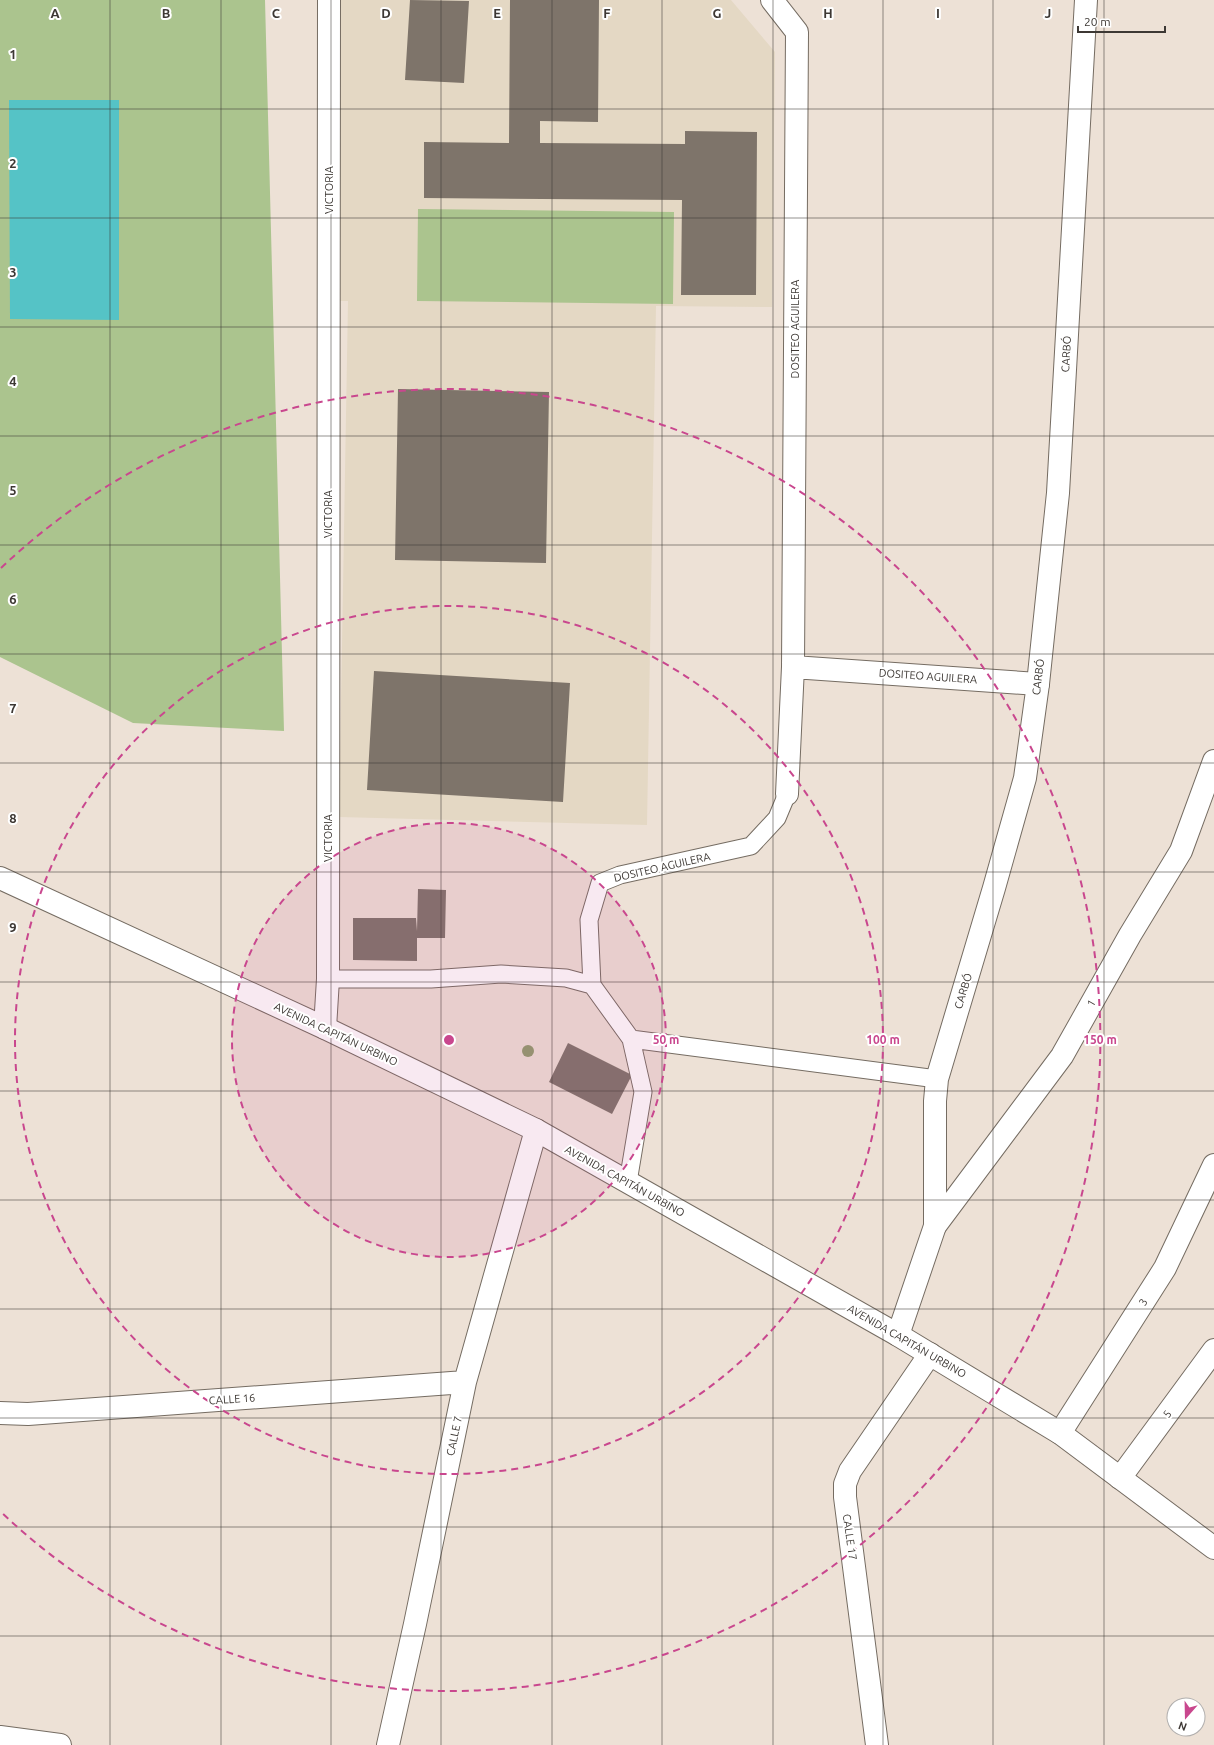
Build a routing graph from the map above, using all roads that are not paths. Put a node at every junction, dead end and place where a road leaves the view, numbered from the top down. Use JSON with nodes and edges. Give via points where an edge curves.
{"nodes":[{"id":1,"x":329,"y":0,"type":"edge"},
{"id":2,"x":772,"y":0,"type":"edge"},
{"id":3,"x":1086,"y":0,"type":"edge"},
{"id":4,"x":793,"y":667,"type":"junction"},
{"id":5,"x":1038,"y":684,"type":"junction"},
{"id":6,"x":1214,"y":761,"type":"edge"},
{"id":7,"x":787,"y":794,"type":"joint"},
{"id":8,"x":0,"y":878,"type":"edge"},
{"id":9,"x":328,"y":979,"type":"junction"},
{"id":10,"x":592,"y":985,"type":"junction"},
{"id":11,"x":325,"y":1028,"type":"junction"},
{"id":12,"x":631,"y":1039,"type":"junction"},
{"id":13,"x":936,"y":1079,"type":"junction"},
{"id":14,"x":536,"y":1130,"type":"junction"},
{"id":15,"x":1214,"y":1165,"type":"edge"},
{"id":16,"x":628,"y":1182,"type":"junction"},
{"id":17,"x":936,"y":1226,"type":"junction"},
{"id":18,"x":898,"y":1335,"type":"junction"},
{"id":19,"x":1214,"y":1350,"type":"edge"},
{"id":20,"x":930,"y":1354,"type":"junction"},
{"id":21,"x":464,"y":1382,"type":"junction"},
{"id":22,"x":0,"y":1413,"type":"edge"},
{"id":23,"x":1060,"y":1433,"type":"junction"},
{"id":24,"x":1120,"y":1478,"type":"junction"},
{"id":25,"x":1214,"y":1548,"type":"edge"},
{"id":26,"x":0,"y":1737,"type":"edge"},
{"id":27,"x":60,"y":1745,"type":"edge"},
{"id":28,"x":388,"y":1745,"type":"edge"},
{"id":29,"x":877,"y":1745,"type":"edge"}],
"edges":[{"from":1,"to":9,"type":"street","name":"VICTORIA"},
{"from":2,"to":4,"type":"street","name":"DOSITEO AGUILERA","via":[[797,32]]},
{"from":3,"to":5,"type":"street","name":"CARBÓ","via":[[1058,493]]},
{"from":4,"to":5,"type":"street","name":"DOSITEO AGUILERA"},
{"from":4,"to":7,"type":"street","name":"DOSITEO AGUILERA"},
{"from":5,"to":13,"type":"street","name":"CARBÓ","via":[[1025,778]]},
{"from":6,"to":17,"type":"street","name":"1","via":[[1181,851],[1062,1056]]},
{"from":7,"to":10,"type":"lane","name":"DOSITEO AGUILERA","via":[[777,818],[751,846],[620,876],[600,883],[589,920]]},
{"from":8,"to":11,"type":"street","name":"AVENIDA CAPITÁN URBINO"},
{"from":9,"to":10,"type":"lane","via":[[431,979],[501,974],[566,978]]},
{"from":9,"to":11,"type":"street","name":"VICTORIA"},
{"from":10,"to":12,"type":"lane"},
{"from":11,"to":14,"type":"street","name":"AVENIDA CAPITÁN URBINO"},
{"from":12,"to":13,"type":"lane"},
{"from":12,"to":16,"type":"lane","via":[[643,1092]]},
{"from":13,"to":17,"type":"street","name":"CARBÓ"},
{"from":14,"to":16,"type":"street","name":"AVENIDA CAPITÁN URBINO"},
{"from":14,"to":21,"type":"street","name":"CALLE 7"},
{"from":15,"to":23,"type":"street","name":"3","via":[[1165,1268]]},
{"from":16,"to":18,"type":"street","name":"AVENIDA CAPITÁN URBINO"},
{"from":17,"to":18,"type":"street","name":"CARBÓ"},
{"from":18,"to":20,"type":"street","name":"AVENIDA CAPITÁN URBINO"},
{"from":19,"to":24,"type":"street","name":"5"},
{"from":20,"to":23,"type":"street","name":"AVENIDA CAPITÁN URBINO"},
{"from":20,"to":29,"type":"street","name":"CALLE 17","via":[[850,1471],[845,1484]]},
{"from":21,"to":22,"type":"street","name":"CALLE 16","via":[[28,1414]]},
{"from":21,"to":28,"type":"street","name":"CALLE 7"},
{"from":23,"to":24,"type":"street","name":"AVENIDA CAPITÁN URBINO"},
{"from":24,"to":25,"type":"street","name":"AVENIDA CAPITÁN URBINO"},
{"from":26,"to":27,"type":"street"}]}
